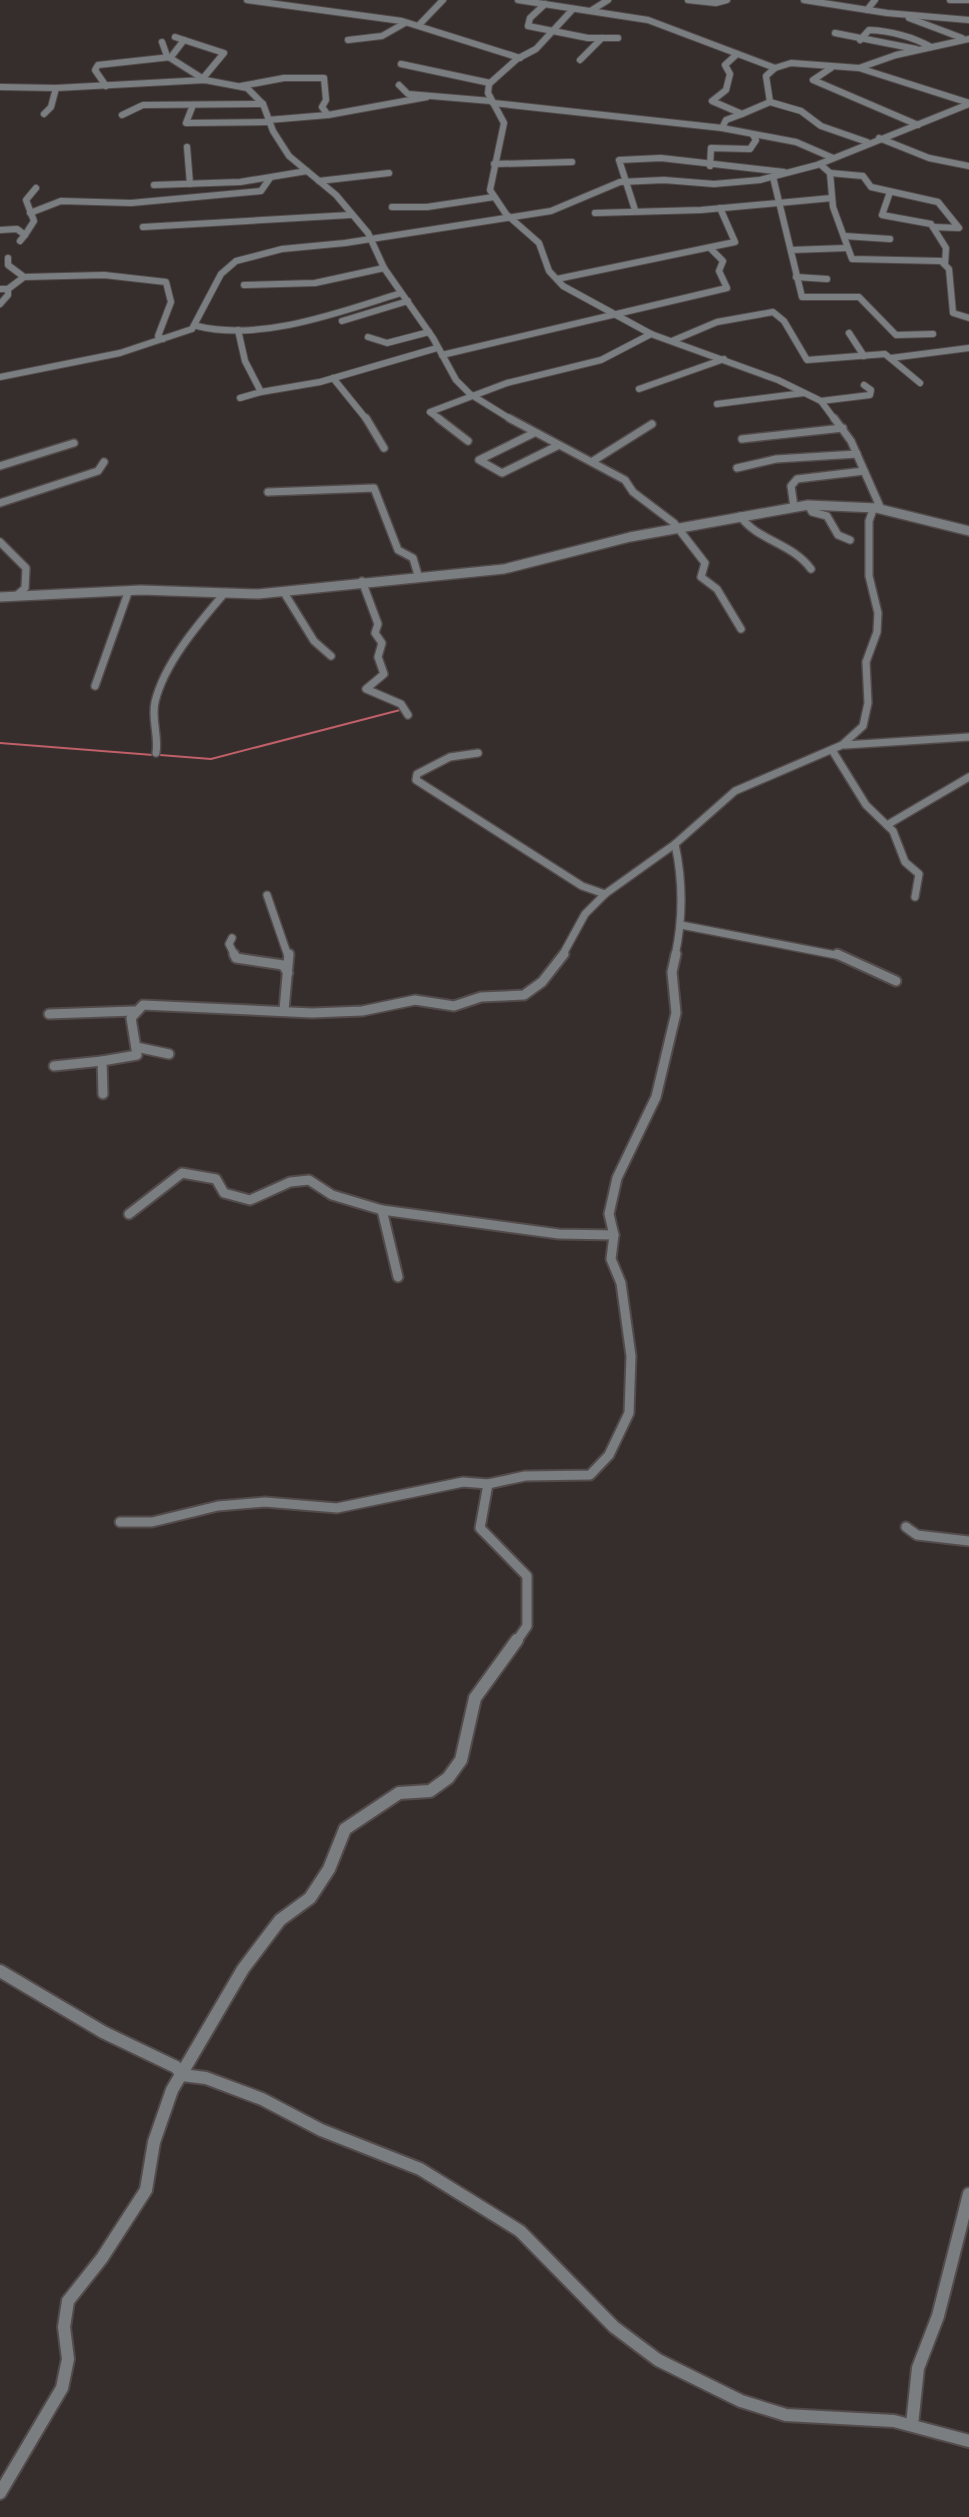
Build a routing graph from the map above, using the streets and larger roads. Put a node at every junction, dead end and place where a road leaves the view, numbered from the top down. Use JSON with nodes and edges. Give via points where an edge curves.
{"nodes":[{"id":1,"x":250,"y":0,"type":"edge"},
{"id":2,"x":443,"y":0,"type":"edge"},
{"id":3,"x":518,"y":0,"type":"edge"},
{"id":4,"x":576,"y":0,"type":"edge"},
{"id":5,"x":608,"y":0,"type":"edge"},
{"id":6,"x":688,"y":0,"type":"edge"},
{"id":7,"x":727,"y":0,"type":"edge"},
{"id":8,"x":804,"y":0,"type":"edge"},
{"id":9,"x":875,"y":0,"type":"edge"},
{"id":10,"x":950,"y":0,"type":"edge"},
{"id":11,"x":969,"y":0,"type":"edge"},
{"id":12,"x":545,"y":4,"type":"junction"},
{"id":13,"x":572,"y":9,"type":"junction"},
{"id":14,"x":592,"y":10,"type":"junction"},
{"id":15,"x":867,"y":10,"type":"junction"},
{"id":16,"x":901,"y":15,"type":"junction"},
{"id":17,"x":969,"y":20,"type":"edge"},
{"id":18,"x":408,"y":22,"type":"junction"},
{"id":19,"x":419,"y":25,"type":"junction"},
{"id":20,"x":554,"y":31,"type":"junction"},
{"id":21,"x":835,"y":33,"type":"dead end"},
{"id":22,"x":175,"y":37,"type":"dead end"},
{"id":23,"x":602,"y":38,"type":"junction"},
{"id":24,"x":618,"y":38,"type":"dead end"},
{"id":25,"x":967,"y":39,"type":"edge"},
{"id":26,"x":184,"y":40,"type":"junction"},
{"id":27,"x":348,"y":40,"type":"dead end"},
{"id":28,"x":860,"y":40,"type":"junction"},
{"id":29,"x":162,"y":42,"type":"dead end"},
{"id":30,"x":931,"y":47,"type":"junction"},
{"id":31,"x":920,"y":50,"type":"junction"},
{"id":32,"x":737,"y":54,"type":"junction"},
{"id":33,"x":171,"y":57,"type":"junction"},
{"id":34,"x":520,"y":58,"type":"junction"},
{"id":35,"x":580,"y":60,"type":"dead end"},
{"id":36,"x":401,"y":64,"type":"dead end"},
{"id":37,"x":832,"y":67,"type":"junction"},
{"id":38,"x":775,"y":68,"type":"junction"},
{"id":39,"x":859,"y":68,"type":"junction"},
{"id":40,"x":205,"y":78,"type":"junction"},
{"id":41,"x":144,"y":83,"type":"junction"},
{"id":42,"x":490,"y":83,"type":"junction"},
{"id":43,"x":399,"y":85,"type":"dead end"},
{"id":44,"x":106,"y":86,"type":"junction"},
{"id":45,"x":241,"y":86,"type":"junction"},
{"id":46,"x":0,"y":87,"type":"edge"},
{"id":47,"x":56,"y":88,"type":"junction"},
{"id":48,"x":427,"y":97,"type":"junction"},
{"id":49,"x":492,"y":102,"type":"junction"},
{"id":50,"x":770,"y":102,"type":"junction"},
{"id":51,"x":263,"y":104,"type":"junction"},
{"id":52,"x":143,"y":105,"type":"junction"},
{"id":53,"x":193,"y":105,"type":"junction"},
{"id":54,"x":968,"y":106,"type":"edge"},
{"id":55,"x":44,"y":114,"type":"dead end"},
{"id":56,"x":742,"y":114,"type":"junction"},
{"id":57,"x":122,"y":115,"type":"dead end"},
{"id":58,"x":328,"y":115,"type":"junction"},
{"id":59,"x":269,"y":121,"type":"junction"},
{"id":60,"x":918,"y":125,"type":"junction"},
{"id":61,"x":722,"y":128,"type":"junction"},
{"id":62,"x":753,"y":135,"type":"junction"},
{"id":63,"x":879,"y":138,"type":"junction"},
{"id":64,"x":867,"y":142,"type":"junction"},
{"id":65,"x":187,"y":147,"type":"dead end"},
{"id":66,"x":833,"y":158,"type":"junction"},
{"id":67,"x":572,"y":162,"type":"dead end"},
{"id":68,"x":494,"y":164,"type":"junction"},
{"id":69,"x":820,"y":164,"type":"junction"},
{"id":70,"x":710,"y":166,"type":"junction"},
{"id":71,"x":969,"y":166,"type":"edge"},
{"id":72,"x":307,"y":171,"type":"junction"},
{"id":73,"x":389,"y":173,"type":"dead end"},
{"id":74,"x":793,"y":173,"type":"junction"},
{"id":75,"x":830,"y":173,"type":"junction"},
{"id":76,"x":773,"y":177,"type":"junction"},
{"id":77,"x":270,"y":178,"type":"junction"},
{"id":78,"x":319,"y":181,"type":"junction"},
{"id":79,"x":626,"y":182,"type":"junction"},
{"id":80,"x":190,"y":184,"type":"junction"},
{"id":81,"x":154,"y":185,"type":"dead end"},
{"id":82,"x":36,"y":188,"type":"dead end"},
{"id":83,"x":890,"y":192,"type":"junction"},
{"id":84,"x":494,"y":197,"type":"junction"},
{"id":85,"x":832,"y":198,"type":"junction"},
{"id":86,"x":811,"y":201,"type":"junction"},
{"id":87,"x":776,"y":202,"type":"junction"},
{"id":88,"x":392,"y":207,"type":"dead end"},
{"id":89,"x":720,"y":208,"type":"junction"},
{"id":90,"x":834,"y":209,"type":"junction"},
{"id":91,"x":635,"y":210,"type":"junction"},
{"id":92,"x":30,"y":213,"type":"junction"},
{"id":93,"x":595,"y":213,"type":"dead end"},
{"id":94,"x":350,"y":215,"type":"junction"},
{"id":95,"x":511,"y":217,"type":"junction"},
{"id":96,"x":143,"y":227,"type":"dead end"},
{"id":97,"x":933,"y":227,"type":"junction"},
{"id":98,"x":0,"y":230,"type":"edge"},
{"id":99,"x":844,"y":236,"type":"junction"},
{"id":100,"x":371,"y":238,"type":"junction"},
{"id":101,"x":890,"y":239,"type":"dead end"},
{"id":102,"x":847,"y":248,"type":"junction"},
{"id":103,"x":711,"y":249,"type":"junction"},
{"id":104,"x":791,"y":250,"type":"junction"},
{"id":105,"x":8,"y":258,"type":"dead end"},
{"id":106,"x":945,"y":264,"type":"junction"},
{"id":107,"x":384,"y":268,"type":"junction"},
{"id":108,"x":24,"y":277,"type":"junction"},
{"id":109,"x":796,"y":277,"type":"junction"},
{"id":110,"x":557,"y":279,"type":"junction"},
{"id":111,"x":827,"y":279,"type":"dead end"},
{"id":112,"x":244,"y":285,"type":"dead end"},
{"id":113,"x":4,"y":289,"type":"edge"},
{"id":114,"x":401,"y":293,"type":"junction"},
{"id":115,"x":408,"y":301,"type":"junction"},
{"id":116,"x":0,"y":304,"type":"edge"},
{"id":117,"x":612,"y":315,"type":"junction"},
{"id":118,"x":969,"y":318,"type":"edge"},
{"id":119,"x":342,"y":321,"type":"dead end"},
{"id":120,"x":197,"y":326,"type":"junction"},
{"id":121,"x":238,"y":330,"type":"junction"},
{"id":122,"x":429,"y":332,"type":"junction"},
{"id":123,"x":849,"y":333,"type":"dead end"},
{"id":124,"x":651,"y":334,"type":"junction"},
{"id":125,"x":933,"y":334,"type":"dead end"},
{"id":126,"x":368,"y":337,"type":"dead end"},
{"id":127,"x":163,"y":339,"type":"junction"},
{"id":128,"x":672,"y":341,"type":"junction"},
{"id":129,"x":437,"y":348,"type":"junction"},
{"id":130,"x":969,"y":348,"type":"edge"},
{"id":131,"x":442,"y":355,"type":"junction"},
{"id":132,"x":864,"y":356,"type":"junction"},
{"id":133,"x":891,"y":358,"type":"junction"},
{"id":134,"x":724,"y":359,"type":"junction"},
{"id":135,"x":0,"y":377,"type":"edge"},
{"id":136,"x":333,"y":378,"type":"junction"},
{"id":137,"x":920,"y":383,"type":"dead end"},
{"id":138,"x":864,"y":385,"type":"dead end"},
{"id":139,"x":639,"y":389,"type":"dead end"},
{"id":140,"x":261,"y":392,"type":"junction"},
{"id":141,"x":804,"y":393,"type":"junction"},
{"id":142,"x":470,"y":394,"type":"junction"},
{"id":143,"x":240,"y":398,"type":"dead end"},
{"id":144,"x":821,"y":401,"type":"junction"},
{"id":145,"x":717,"y":404,"type":"dead end"},
{"id":146,"x":652,"y":424,"type":"dead end"},
{"id":147,"x":843,"y":428,"type":"junction"},
{"id":148,"x":534,"y":433,"type":"junction"},
{"id":149,"x":742,"y":439,"type":"dead end"},
{"id":150,"x":468,"y":441,"type":"dead end"},
{"id":151,"x":74,"y":443,"type":"dead end"},
{"id":152,"x":557,"y":446,"type":"junction"},
{"id":153,"x":384,"y":448,"type":"dead end"},
{"id":154,"x":857,"y":454,"type":"junction"},
{"id":155,"x":593,"y":461,"type":"junction"},
{"id":156,"x":104,"y":462,"type":"dead end"},
{"id":157,"x":0,"y":466,"type":"edge"},
{"id":158,"x":737,"y":468,"type":"dead end"},
{"id":159,"x":864,"y":471,"type":"junction"},
{"id":160,"x":268,"y":492,"type":"dead end"},
{"id":161,"x":0,"y":503,"type":"edge"},
{"id":162,"x":808,"y":505,"type":"junction"},
{"id":163,"x":794,"y":507,"type":"junction"},
{"id":164,"x":878,"y":508,"type":"junction"},
{"id":165,"x":740,"y":516,"type":"junction"},
{"id":166,"x":679,"y":530,"type":"junction"},
{"id":167,"x":969,"y":531,"type":"edge"},
{"id":168,"x":850,"y":540,"type":"dead end"},
{"id":169,"x":0,"y":542,"type":"edge"},
{"id":170,"x":811,"y":569,"type":"dead end"},
{"id":171,"x":418,"y":575,"type":"junction"},
{"id":172,"x":362,"y":581,"type":"junction"},
{"id":173,"x":129,"y":590,"type":"junction"},
{"id":174,"x":283,"y":591,"type":"junction"},
{"id":175,"x":223,"y":595,"type":"junction"},
{"id":176,"x":16,"y":596,"type":"junction"},
{"id":177,"x":0,"y":597,"type":"edge"},
{"id":178,"x":741,"y":629,"type":"dead end"},
{"id":179,"x":331,"y":656,"type":"dead end"},
{"id":180,"x":95,"y":686,"type":"dead end"},
{"id":181,"x":408,"y":715,"type":"dead end"},
{"id":182,"x":969,"y":737,"type":"edge"},
{"id":183,"x":842,"y":745,"type":"junction"},
{"id":184,"x":832,"y":750,"type":"junction"},
{"id":185,"x":156,"y":753,"type":"dead end"},
{"id":186,"x":478,"y":753,"type":"dead end"},
{"id":187,"x":969,"y":777,"type":"edge"},
{"id":188,"x":887,"y":825,"type":"junction"},
{"id":189,"x":675,"y":844,"type":"junction"},
{"id":190,"x":605,"y":894,"type":"junction"},
{"id":191,"x":267,"y":895,"type":"dead end"},
{"id":192,"x":915,"y":897,"type":"dead end"},
{"id":193,"x":681,"y":925,"type":"junction"},
{"id":194,"x":232,"y":938,"type":"dead end"},
{"id":195,"x":288,"y":974,"type":"junction"},
{"id":196,"x":896,"y":981,"type":"dead end"},
{"id":197,"x":284,"y":1010,"type":"junction"},
{"id":198,"x":134,"y":1011,"type":"junction"},
{"id":199,"x":49,"y":1014,"type":"dead end"},
{"id":200,"x":136,"y":1047,"type":"junction"},
{"id":201,"x":169,"y":1054,"type":"dead end"},
{"id":202,"x":102,"y":1061,"type":"junction"},
{"id":203,"x":54,"y":1066,"type":"dead end"},
{"id":204,"x":103,"y":1094,"type":"dead end"},
{"id":205,"x":382,"y":1210,"type":"junction"},
{"id":206,"x":129,"y":1214,"type":"dead end"},
{"id":207,"x":614,"y":1235,"type":"junction"},
{"id":208,"x":398,"y":1277,"type":"dead end"},
{"id":209,"x":488,"y":1484,"type":"junction"},
{"id":210,"x":120,"y":1522,"type":"dead end"},
{"id":211,"x":906,"y":1527,"type":"dead end"},
{"id":212,"x":969,"y":1541,"type":"edge"},
{"id":213,"x":0,"y":1971,"type":"edge"},
{"id":214,"x":182,"y":2075,"type":"junction"},
{"id":215,"x":969,"y":2194,"type":"edge"},
{"id":216,"x":912,"y":2425,"type":"junction"},
{"id":217,"x":969,"y":2441,"type":"edge"},
{"id":218,"x":0,"y":2493,"type":"edge"}],
"edges":[{"from":1,"to":18,"type":"street"},
{"from":2,"to":19,"type":"street"},
{"from":3,"to":12,"type":"street"},
{"from":4,"to":13,"type":"street"},
{"from":5,"to":14,"type":"street"},
{"from":6,"to":7,"type":"street"},
{"from":8,"to":15,"type":"street"},
{"from":9,"to":15,"type":"street"},
{"from":10,"to":11,"type":"street"},
{"from":12,"to":13,"type":"street"},
{"from":12,"to":20,"type":"street","via":[[527,24]]},
{"from":13,"to":14,"type":"street"},
{"from":13,"to":20,"type":"street"},
{"from":14,"to":32,"type":"street","via":[[648,20]]},
{"from":15,"to":16,"type":"street"},
{"from":16,"to":17,"type":"street"},
{"from":16,"to":25,"type":"street"},
{"from":18,"to":19,"type":"street"},
{"from":18,"to":27,"type":"street","via":[[382,36]]},
{"from":19,"to":34,"type":"street"},
{"from":20,"to":23,"type":"street"},
{"from":20,"to":34,"type":"street"},
{"from":21,"to":28,"type":"street"},
{"from":22,"to":26,"type":"street"},
{"from":23,"to":24,"type":"street"},
{"from":23,"to":35,"type":"street"},
{"from":25,"to":30,"type":"street"},
{"from":26,"to":33,"type":"street"},
{"from":26,"to":40,"type":"street","via":[[224,53]]},
{"from":28,"to":30,"type":"street","via":[[869,30],[882,31]]},
{"from":28,"to":31,"type":"street"},
{"from":29,"to":33,"type":"street"},
{"from":30,"to":31,"type":"street"},
{"from":31,"to":39,"type":"street"},
{"from":32,"to":38,"type":"street"},
{"from":32,"to":56,"type":"street","via":[[725,65],[730,74],[726,90],[712,101]]},
{"from":33,"to":40,"type":"street"},
{"from":33,"to":44,"type":"street","via":[[98,65],[95,70]]},
{"from":34,"to":42,"type":"street"},
{"from":36,"to":42,"type":"street"},
{"from":37,"to":38,"type":"street","via":[[791,63]]},
{"from":37,"to":39,"type":"street"},
{"from":37,"to":60,"type":"street","via":[[813,80]]},
{"from":38,"to":50,"type":"street","via":[[766,76]]},
{"from":39,"to":54,"type":"street"},
{"from":40,"to":41,"type":"street"},
{"from":40,"to":45,"type":"street"},
{"from":41,"to":44,"type":"street"},
{"from":41,"to":52,"type":"street"},
{"from":42,"to":49,"type":"street"},
{"from":43,"to":48,"type":"street","via":[[405,94]]},
{"from":44,"to":47,"type":"street"},
{"from":45,"to":51,"type":"street"},
{"from":45,"to":58,"type":"street","via":[[324,78],[322,107]]},
{"from":46,"to":47,"type":"street"},
{"from":47,"to":55,"type":"street"},
{"from":48,"to":49,"type":"street"},
{"from":48,"to":58,"type":"street"},
{"from":49,"to":61,"type":"street"},
{"from":49,"to":68,"type":"street","via":[[504,123]]},
{"from":50,"to":56,"type":"street"},
{"from":50,"to":64,"type":"street"},
{"from":51,"to":53,"type":"street"},
{"from":51,"to":59,"type":"street"},
{"from":52,"to":53,"type":"street"},
{"from":52,"to":57,"type":"street"},
{"from":53,"to":59,"type":"street","via":[[186,123]]},
{"from":54,"to":60,"type":"street"},
{"from":56,"to":61,"type":"street","via":[[726,120]]},
{"from":58,"to":59,"type":"street"},
{"from":59,"to":72,"type":"street","via":[[289,156]]},
{"from":60,"to":63,"type":"street"},
{"from":61,"to":62,"type":"street"},
{"from":62,"to":66,"type":"street","via":[[796,142]]},
{"from":62,"to":70,"type":"street","via":[[750,149],[711,148]]},
{"from":63,"to":64,"type":"street"},
{"from":63,"to":71,"type":"street","via":[[929,158]]},
{"from":64,"to":66,"type":"street"},
{"from":65,"to":80,"type":"street"},
{"from":66,"to":69,"type":"street"},
{"from":67,"to":68,"type":"street"},
{"from":68,"to":84,"type":"street","via":[[489,184]]},
{"from":69,"to":74,"type":"street"},
{"from":69,"to":75,"type":"street"},
{"from":70,"to":74,"type":"street"},
{"from":70,"to":79,"type":"street","via":[[661,158],[619,160]]},
{"from":72,"to":77,"type":"street"},
{"from":72,"to":78,"type":"street"},
{"from":73,"to":78,"type":"street"},
{"from":74,"to":76,"type":"street"},
{"from":75,"to":83,"type":"street","via":[[863,176],[871,187]]},
{"from":75,"to":85,"type":"street"},
{"from":76,"to":79,"type":"street","via":[[714,184]]},
{"from":76,"to":87,"type":"street"},
{"from":77,"to":80,"type":"street"},
{"from":77,"to":92,"type":"street","via":[[261,191],[131,203],[61,201]]},
{"from":78,"to":94,"type":"street"},
{"from":79,"to":91,"type":"street"},
{"from":79,"to":95,"type":"street","via":[[559,208]]},
{"from":80,"to":81,"type":"street"},
{"from":82,"to":92,"type":"street","via":[[26,200]]},
{"from":83,"to":97,"type":"street","via":[[882,215]]},
{"from":83,"to":97,"type":"street","via":[[938,202],[959,228]]},
{"from":84,"to":88,"type":"street"},
{"from":84,"to":95,"type":"street"},
{"from":85,"to":86,"type":"street"},
{"from":85,"to":90,"type":"street"},
{"from":86,"to":87,"type":"street"},
{"from":86,"to":90,"type":"street"},
{"from":87,"to":89,"type":"street"},
{"from":87,"to":104,"type":"street"},
{"from":89,"to":91,"type":"street"},
{"from":89,"to":103,"type":"street","via":[[736,240]]},
{"from":90,"to":99,"type":"street","via":[[835,224]]},
{"from":91,"to":93,"type":"street"},
{"from":92,"to":98,"type":"street","via":[[34,221],[23,238],[17,229]]},
{"from":94,"to":96,"type":"street"},
{"from":94,"to":100,"type":"street"},
{"from":95,"to":100,"type":"street"},
{"from":95,"to":110,"type":"street","via":[[539,243]]},
{"from":97,"to":106,"type":"street","via":[[946,248]]},
{"from":99,"to":101,"type":"street"},
{"from":99,"to":102,"type":"street"},
{"from":100,"to":107,"type":"street"},
{"from":100,"to":120,"type":"street","via":[[282,249],[229,263]]},
{"from":102,"to":104,"type":"street"},
{"from":102,"to":106,"type":"street","via":[[852,259]]},
{"from":103,"to":110,"type":"street"},
{"from":103,"to":117,"type":"street","via":[[723,261],[719,271],[727,288]]},
{"from":104,"to":109,"type":"street"},
{"from":105,"to":108,"type":"street","via":[[8,265]]},
{"from":106,"to":118,"type":"street","via":[[953,313]]},
{"from":107,"to":112,"type":"street","via":[[315,283]]},
{"from":107,"to":114,"type":"street"},
{"from":108,"to":113,"type":"street"},
{"from":108,"to":127,"type":"street","via":[[104,275],[166,282],[171,298],[158,336]]},
{"from":109,"to":111,"type":"street"},
{"from":109,"to":125,"type":"street","via":[[802,297],[859,297],[896,335]]},
{"from":110,"to":117,"type":"street"},
{"from":113,"to":116,"type":"street","via":[[8,295]]},
{"from":114,"to":115,"type":"street"},
{"from":114,"to":121,"type":"street"},
{"from":115,"to":119,"type":"street"},
{"from":115,"to":122,"type":"street"},
{"from":117,"to":124,"type":"street"},
{"from":117,"to":131,"type":"street"},
{"from":120,"to":121,"type":"street"},
{"from":120,"to":127,"type":"street"},
{"from":121,"to":140,"type":"street","via":[[245,361]]},
{"from":122,"to":126,"type":"street","via":[[387,343]]},
{"from":122,"to":129,"type":"street"},
{"from":123,"to":132,"type":"street"},
{"from":124,"to":128,"type":"street"},
{"from":124,"to":142,"type":"street","via":[[601,360]]},
{"from":127,"to":135,"type":"street"},
{"from":128,"to":132,"type":"street","via":[[717,322],[773,312],[807,360]]},
{"from":128,"to":134,"type":"street"},
{"from":129,"to":131,"type":"street"},
{"from":129,"to":136,"type":"street"},
{"from":130,"to":133,"type":"street"},
{"from":131,"to":142,"type":"street"},
{"from":132,"to":133,"type":"street"},
{"from":133,"to":137,"type":"street"},
{"from":134,"to":139,"type":"street"},
{"from":134,"to":141,"type":"street"},
{"from":136,"to":140,"type":"street"},
{"from":136,"to":153,"type":"street"},
{"from":138,"to":144,"type":"street","via":[[870,395]]},
{"from":140,"to":143,"type":"street"},
{"from":141,"to":144,"type":"street"},
{"from":141,"to":145,"type":"street"},
{"from":142,"to":148,"type":"street"},
{"from":142,"to":150,"type":"street","via":[[430,412]]},
{"from":144,"to":147,"type":"street"},
{"from":146,"to":155,"type":"street"},
{"from":147,"to":149,"type":"street"},
{"from":147,"to":154,"type":"street"},
{"from":148,"to":152,"type":"street"},
{"from":148,"to":152,"type":"street","via":[[479,460],[502,473]]},
{"from":151,"to":157,"type":"street"},
{"from":152,"to":155,"type":"street"},
{"from":154,"to":158,"type":"street","via":[[776,459]]},
{"from":154,"to":159,"type":"street"},
{"from":155,"to":166,"type":"street","via":[[620,475]]},
{"from":156,"to":161,"type":"street","via":[[98,471]]},
{"from":159,"to":163,"type":"street","via":[[797,479],[791,486]]},
{"from":159,"to":164,"type":"street"},
{"from":160,"to":171,"type":"street","via":[[374,488],[398,550],[413,558]]},
{"from":162,"to":163,"type":"street"},
{"from":162,"to":164,"type":"street"},
{"from":162,"to":168,"type":"street"},
{"from":163,"to":165,"type":"street"},
{"from":164,"to":167,"type":"street"},
{"from":164,"to":183,"type":"street","via":[[869,521],[869,576],[878,613],[866,662],[866,716],[860,732]]},
{"from":165,"to":166,"type":"street"},
{"from":165,"to":170,"type":"street","via":[[752,531],[789,544]]},
{"from":166,"to":171,"type":"street","via":[[583,547],[512,568]]},
{"from":166,"to":178,"type":"street","via":[[705,563],[701,577],[717,589]]},
{"from":169,"to":176,"type":"street","via":[[26,568],[25,588]]},
{"from":171,"to":172,"type":"street"},
{"from":172,"to":174,"type":"street"},
{"from":172,"to":181,"type":"street","via":[[378,624],[375,633],[382,643],[378,657],[384,674],[366,689],[401,704]]},
{"from":173,"to":175,"type":"street"},
{"from":173,"to":176,"type":"street"},
{"from":173,"to":180,"type":"street"},
{"from":174,"to":175,"type":"street"},
{"from":174,"to":179,"type":"street","via":[[314,641]]},
{"from":175,"to":185,"type":"street","via":[[199,620],[163,679],[153,709],[160,726]]},
{"from":176,"to":177,"type":"street"},
{"from":182,"to":183,"type":"street"},
{"from":183,"to":184,"type":"street"},
{"from":184,"to":188,"type":"street","via":[[866,805]]},
{"from":184,"to":189,"type":"street","via":[[744,785]]},
{"from":186,"to":190,"type":"street","via":[[450,757],[417,774],[416,780],[582,886]]},
{"from":187,"to":188,"type":"street"},
{"from":188,"to":192,"type":"street","via":[[905,862],[919,874]]},
{"from":189,"to":190,"type":"street"},
{"from":189,"to":193,"type":"street","via":[[680,857]]},
{"from":190,"to":197,"type":"street","via":[[585,914],[560,961],[524,995],[481,997],[454,1006],[415,1000],[362,1011]]},
{"from":191,"to":195,"type":"street","via":[[289,950]]},
{"from":193,"to":196,"type":"street","via":[[824,951]]},
{"from":193,"to":207,"type":"street","via":[[672,972],[676,1013],[656,1097],[617,1178],[609,1214]]},
{"from":194,"to":195,"type":"street","via":[[229,944],[236,958],[283,965]]},
{"from":195,"to":197,"type":"street"},
{"from":197,"to":198,"type":"street","via":[[155,1004]]},
{"from":198,"to":199,"type":"street"},
{"from":198,"to":200,"type":"street"},
{"from":200,"to":201,"type":"street"},
{"from":200,"to":202,"type":"street","via":[[134,1058]]},
{"from":202,"to":203,"type":"street"},
{"from":202,"to":204,"type":"street"},
{"from":205,"to":206,"type":"street","via":[[332,1195],[309,1180],[290,1182],[250,1200],[224,1193],[216,1179],[182,1173]]},
{"from":205,"to":207,"type":"street","via":[[559,1234]]},
{"from":205,"to":208,"type":"street"},
{"from":207,"to":209,"type":"street","via":[[611,1259],[621,1283],[631,1356],[624,1431],[590,1475],[525,1476]]},
{"from":209,"to":210,"type":"street","via":[[463,1482],[337,1508],[265,1502],[218,1506],[152,1522]]},
{"from":209,"to":214,"type":"street","via":[[480,1528],[527,1576],[528,1617],[513,1649],[475,1698],[461,1760],[430,1791],[399,1793],[345,1829],[310,1898],[280,1920],[243,1969]]},
{"from":211,"to":212,"type":"street","via":[[917,1535]]},
{"from":213,"to":214,"type":"street"},
{"from":214,"to":216,"type":"street","via":[[206,2078],[262,2099],[321,2130],[420,2169],[520,2231],[593,2308],[658,2360],[741,2401],[786,2415]]},
{"from":214,"to":218,"type":"street","via":[[154,2142],[146,2190],[68,2301],[62,2388]]},
{"from":215,"to":216,"type":"street","via":[[938,2316],[918,2368]]},
{"from":216,"to":217,"type":"street"}]}
